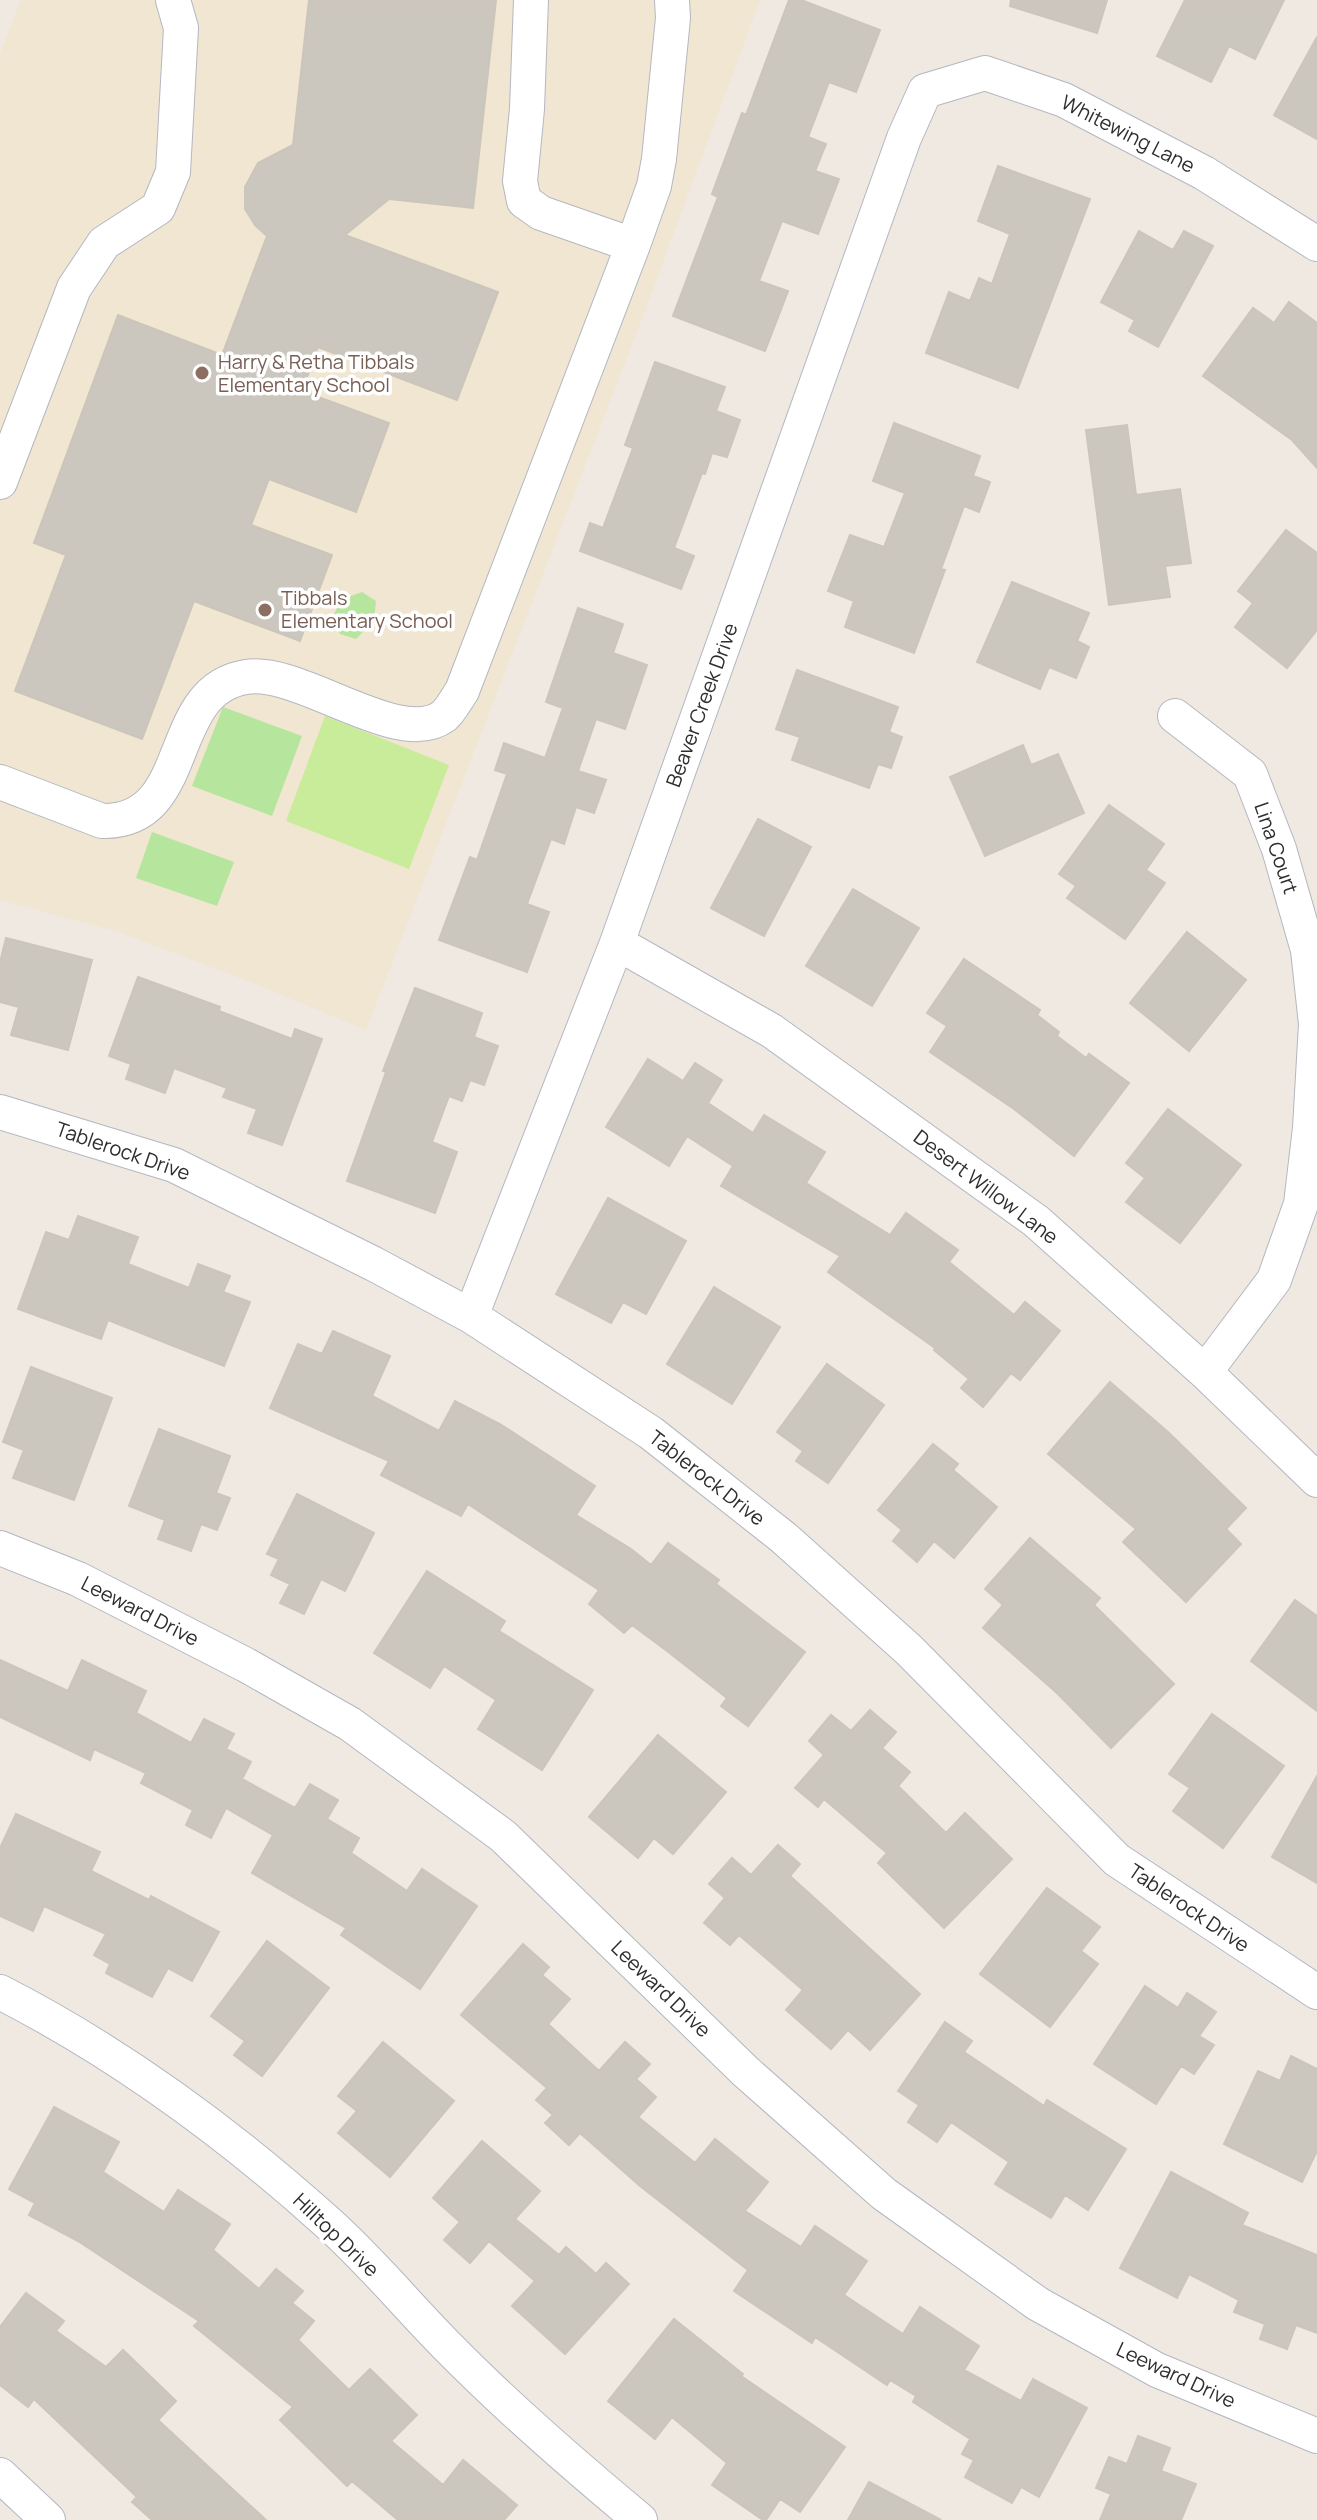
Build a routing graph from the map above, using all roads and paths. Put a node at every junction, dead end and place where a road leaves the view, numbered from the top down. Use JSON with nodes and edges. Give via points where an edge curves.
{"nodes":[{"id":1,"x":173,"y":0,"type":"edge"},
{"id":2,"x":531,"y":0,"type":"edge"},
{"id":3,"x":672,"y":0,"type":"edge"},
{"id":4,"x":925,"y":91,"type":"joint"},
{"id":5,"x":1317,"y":244,"type":"edge"},
{"id":6,"x":633,"y":245,"type":"junction"},
{"id":7,"x":0,"y":482,"type":"edge"},
{"id":8,"x":1175,"y":716,"type":"dead end"},
{"id":9,"x":0,"y":782,"type":"edge"},
{"id":10,"x":617,"y":943,"type":"junction"},
{"id":11,"x":0,"y":1112,"type":"edge"},
{"id":12,"x":471,"y":1316,"type":"junction"},
{"id":13,"x":1205,"y":1372,"type":"junction"},
{"id":14,"x":1317,"y":1480,"type":"edge"},
{"id":15,"x":0,"y":1548,"type":"edge"},
{"id":16,"x":0,"y":1992,"type":"edge"},
{"id":17,"x":1317,"y":1992,"type":"edge"},
{"id":18,"x":1317,"y":2436,"type":"edge"},
{"id":19,"x":0,"y":2475,"type":"edge"},
{"id":20,"x":48,"y":2520,"type":"edge"},
{"id":21,"x":640,"y":2520,"type":"edge"}],
"edges":[{"from":1,"to":7,"type":"street","via":[[181,28],[173,172],[158,208],[104,243],[74,288]]},
{"from":2,"to":6,"type":"street","via":[[520,181],[524,201],[541,213]]},
{"from":3,"to":6,"type":"street","via":[[659,159]]},
{"from":4,"to":5,"type":"street","name":"Whitewing Lane","via":[[985,73],[1064,100],[1204,173]]},
{"from":4,"to":10,"type":"street","name":"Beaver Creek Drive"},
{"from":6,"to":9,"type":"street","via":[[462,691],[444,716],[415,726],[280,680],[241,677],[207,696],[159,794],[149,808],[136,814],[102,821]]},
{"from":8,"to":13,"type":"street","name":"Lina Court","via":[[1250,774],[1279,849],[1308,950],[1316,1024],[1301,1204],[1274,1280]]},
{"from":10,"to":12,"type":"street","name":"Beaver Creek Drive"},
{"from":10,"to":13,"type":"street","name":"Desert Willow Lane","via":[[772,1031],[1036,1221]]},
{"from":11,"to":12,"type":"street","name":"Tablerock Drive","via":[[174,1165]]},
{"from":12,"to":17,"type":"street","name":"Tablerock Drive","via":[[651,1433],[772,1528],[909,1650],[1117,1860]]},
{"from":13,"to":14,"type":"street","name":"Desert Willow Lane"},
{"from":15,"to":18,"type":"street","name":"Leeward Drive","via":[[78,1579],[350,1724],[503,1836],[746,2072],[884,2194],[1038,2304],[1157,2370]]},
{"from":16,"to":21,"type":"street","name":"Hilltop Drive","via":[[185,2104],[329,2224],[452,2352]]},
{"from":19,"to":20,"type":"street"}]}
